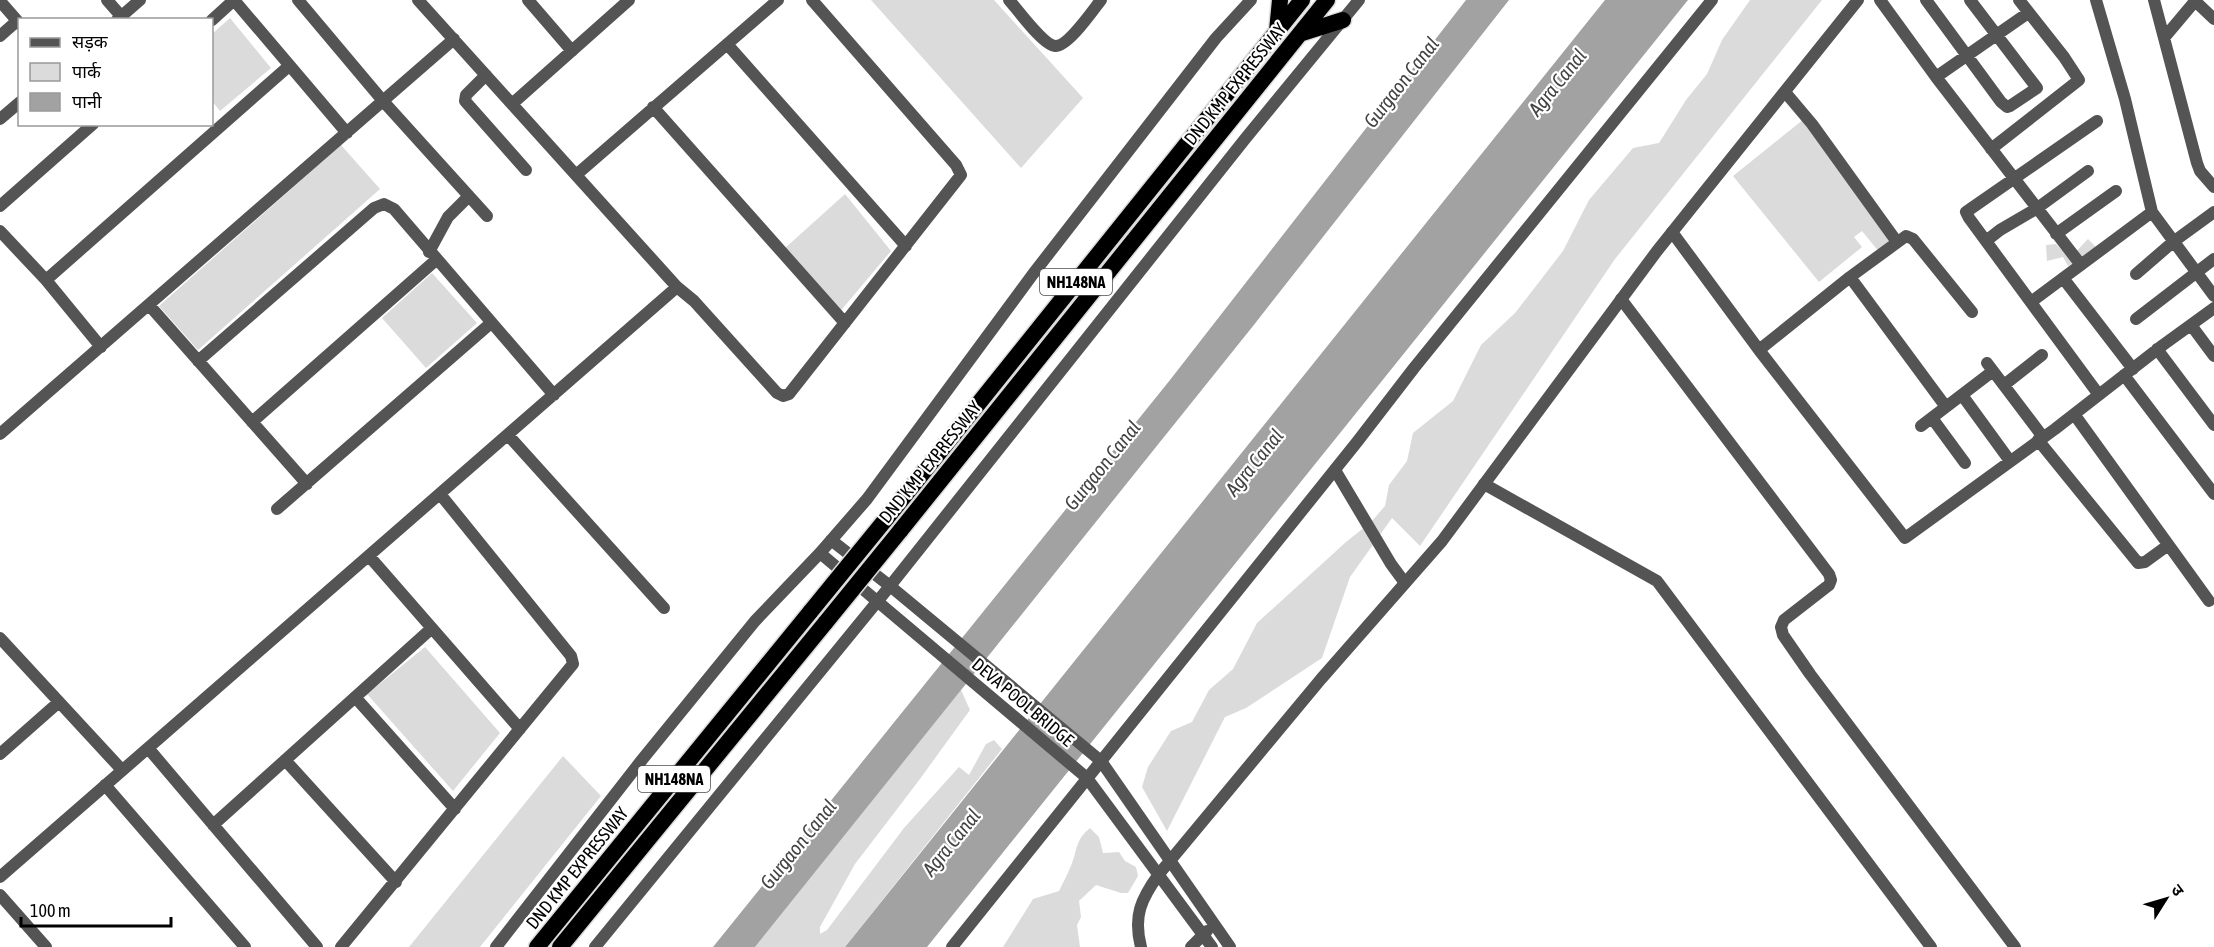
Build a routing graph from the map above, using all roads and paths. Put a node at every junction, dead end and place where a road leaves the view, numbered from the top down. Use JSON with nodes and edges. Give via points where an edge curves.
{"nodes":[{"id":1,"x":107,"y":0,"type":"edge"},
{"id":2,"x":140,"y":0,"type":"edge"},
{"id":3,"x":298,"y":0,"type":"edge"},
{"id":4,"x":418,"y":0,"type":"edge"},
{"id":5,"x":528,"y":0,"type":"edge"},
{"id":6,"x":629,"y":0,"type":"edge"},
{"id":7,"x":778,"y":0,"type":"edge"},
{"id":8,"x":812,"y":0,"type":"edge"},
{"id":9,"x":1009,"y":0,"type":"edge"},
{"id":10,"x":1101,"y":0,"type":"edge"},
{"id":11,"x":1251,"y":0,"type":"edge"},
{"id":12,"x":1280,"y":0,"type":"edge"},
{"id":13,"x":1302,"y":0,"type":"edge"},
{"id":14,"x":1327,"y":0,"type":"edge"},
{"id":15,"x":1359,"y":0,"type":"edge"},
{"id":16,"x":1712,"y":0,"type":"edge"},
{"id":17,"x":1858,"y":0,"type":"edge"},
{"id":18,"x":1880,"y":0,"type":"edge"},
{"id":19,"x":1926,"y":0,"type":"edge"},
{"id":20,"x":1970,"y":0,"type":"edge"},
{"id":21,"x":2019,"y":0,"type":"edge"},
{"id":22,"x":2096,"y":0,"type":"edge"},
{"id":23,"x":2154,"y":0,"type":"edge"},
{"id":24,"x":2195,"y":0,"type":"edge"},
{"id":25,"x":0,"y":1,"type":"edge"},
{"id":26,"x":2028,"y":13,"type":"junction"},
{"id":27,"x":119,"y":18,"type":"edge"},
{"id":28,"x":213,"y":19,"type":"edge"},
{"id":29,"x":2214,"y":19,"type":"edge"},
{"id":30,"x":1343,"y":20,"type":"junction"},
{"id":31,"x":18,"y":22,"type":"edge"},
{"id":32,"x":1302,"y":33,"type":"junction"},
{"id":33,"x":1996,"y":35,"type":"junction"},
{"id":34,"x":0,"y":36,"type":"edge"},
{"id":35,"x":1271,"y":38,"type":"junction"},
{"id":36,"x":2164,"y":38,"type":"junction"},
{"id":37,"x":454,"y":39,"type":"junction"},
{"id":38,"x":727,"y":44,"type":"junction"},
{"id":39,"x":572,"y":51,"type":"junction"},
{"id":40,"x":1968,"y":56,"type":"junction"},
{"id":41,"x":289,"y":66,"type":"junction"},
{"id":42,"x":486,"y":75,"type":"junction"},
{"id":43,"x":1936,"y":77,"type":"junction"},
{"id":44,"x":1785,"y":92,"type":"junction"},
{"id":45,"x":383,"y":101,"type":"junction"},
{"id":46,"x":18,"y":104,"type":"edge"},
{"id":47,"x":512,"y":104,"type":"junction"},
{"id":48,"x":653,"y":107,"type":"junction"},
{"id":49,"x":0,"y":119,"type":"edge"},
{"id":50,"x":2097,"y":121,"type":"dead end"},
{"id":51,"x":91,"y":126,"type":"edge"},
{"id":52,"x":347,"y":133,"type":"junction"},
{"id":53,"x":1991,"y":149,"type":"junction"},
{"id":54,"x":526,"y":170,"type":"dead end"},
{"id":55,"x":2088,"y":171,"type":"dead end"},
{"id":56,"x":576,"y":175,"type":"junction"},
{"id":57,"x":2014,"y":180,"type":"junction"},
{"id":58,"x":2214,"y":187,"type":"edge"},
{"id":59,"x":2116,"y":190,"type":"dead end"},
{"id":60,"x":469,"y":196,"type":"junction"},
{"id":61,"x":0,"y":206,"type":"edge"},
{"id":62,"x":2036,"y":209,"type":"junction"},
{"id":63,"x":2152,"y":212,"type":"junction"},
{"id":64,"x":2214,"y":212,"type":"edge"},
{"id":65,"x":488,"y":216,"type":"dead end"},
{"id":66,"x":0,"y":231,"type":"edge"},
{"id":67,"x":1672,"y":232,"type":"junction"},
{"id":68,"x":2056,"y":234,"type":"junction"},
{"id":69,"x":1986,"y":241,"type":"junction"},
{"id":70,"x":1898,"y":242,"type":"junction"},
{"id":71,"x":2173,"y":242,"type":"junction"},
{"id":72,"x":906,"y":246,"type":"junction"},
{"id":73,"x":432,"y":256,"type":"junction"},
{"id":74,"x":2214,"y":259,"type":"edge"},
{"id":75,"x":2081,"y":265,"type":"junction"},
{"id":76,"x":2196,"y":273,"type":"junction"},
{"id":77,"x":2136,"y":274,"type":"dead end"},
{"id":78,"x":1850,"y":277,"type":"junction"},
{"id":79,"x":2063,"y":278,"type":"junction"},
{"id":80,"x":46,"y":280,"type":"junction"},
{"id":81,"x":678,"y":287,"type":"junction"},
{"id":82,"x":2214,"y":296,"type":"edge"},
{"id":83,"x":1621,"y":298,"type":"junction"},
{"id":84,"x":2031,"y":302,"type":"junction"},
{"id":85,"x":149,"y":305,"type":"junction"},
{"id":86,"x":2214,"y":308,"type":"edge"},
{"id":87,"x":1972,"y":312,"type":"dead end"},
{"id":88,"x":2136,"y":319,"type":"dead end"},
{"id":89,"x":491,"y":323,"type":"junction"},
{"id":90,"x":846,"y":323,"type":"junction"},
{"id":91,"x":2191,"y":325,"type":"junction"},
{"id":92,"x":101,"y":346,"type":"junction"},
{"id":93,"x":2157,"y":349,"type":"junction"},
{"id":94,"x":1759,"y":350,"type":"junction"},
{"id":95,"x":2042,"y":355,"type":"dead end"},
{"id":96,"x":2214,"y":356,"type":"edge"},
{"id":97,"x":198,"y":361,"type":"junction"},
{"id":98,"x":2128,"y":372,"type":"junction"},
{"id":99,"x":2004,"y":385,"type":"junction"},
{"id":100,"x":554,"y":395,"type":"junction"},
{"id":101,"x":1962,"y":395,"type":"junction"},
{"id":102,"x":2099,"y":395,"type":"junction"},
{"id":103,"x":1946,"y":407,"type":"junction"},
{"id":104,"x":2074,"y":414,"type":"junction"},
{"id":105,"x":1932,"y":418,"type":"junction"},
{"id":106,"x":252,"y":422,"type":"junction"},
{"id":107,"x":2214,"y":424,"type":"edge"},
{"id":108,"x":1921,"y":426,"type":"dead end"},
{"id":109,"x":0,"y":434,"type":"edge"},
{"id":110,"x":508,"y":435,"type":"junction"},
{"id":111,"x":2041,"y":438,"type":"junction"},
{"id":112,"x":2010,"y":461,"type":"junction"},
{"id":113,"x":1965,"y":463,"type":"dead end"},
{"id":114,"x":1335,"y":470,"type":"junction"},
{"id":115,"x":307,"y":484,"type":"junction"},
{"id":116,"x":1484,"y":484,"type":"junction"},
{"id":117,"x":440,"y":494,"type":"junction"},
{"id":118,"x":2214,"y":494,"type":"edge"},
{"id":119,"x":277,"y":509,"type":"dead end"},
{"id":120,"x":831,"y":540,"type":"junction"},
{"id":121,"x":2167,"y":546,"type":"junction"},
{"id":122,"x":820,"y":554,"type":"junction"},
{"id":123,"x":369,"y":556,"type":"junction"},
{"id":124,"x":1405,"y":583,"type":"junction"},
{"id":125,"x":890,"y":585,"type":"junction"},
{"id":126,"x":2209,"y":601,"type":"dead end"},
{"id":127,"x":876,"y":602,"type":"junction"},
{"id":128,"x":664,"y":608,"type":"dead end"},
{"id":129,"x":432,"y":628,"type":"junction"},
{"id":130,"x":1,"y":643,"type":"edge"},
{"id":131,"x":355,"y":697,"type":"junction"},
{"id":132,"x":59,"y":702,"type":"junction"},
{"id":133,"x":520,"y":729,"type":"junction"},
{"id":134,"x":148,"y":748,"type":"junction"},
{"id":135,"x":0,"y":754,"type":"edge"},
{"id":136,"x":285,"y":760,"type":"junction"},
{"id":137,"x":1101,"y":761,"type":"junction"},
{"id":138,"x":122,"y":771,"type":"junction"},
{"id":139,"x":1087,"y":778,"type":"junction"},
{"id":140,"x":105,"y":786,"type":"junction"},
{"id":141,"x":455,"y":809,"type":"junction"},
{"id":142,"x":213,"y":825,"type":"junction"},
{"id":143,"x":1170,"y":860,"type":"junction"},
{"id":144,"x":1159,"y":874,"type":"junction"},
{"id":145,"x":0,"y":877,"type":"edge"},
{"id":146,"x":396,"y":882,"type":"junction"},
{"id":147,"x":0,"y":896,"type":"edge"},
{"id":148,"x":1214,"y":924,"type":"junction"},
{"id":149,"x":1203,"y":934,"type":"junction"},
{"id":150,"x":1220,"y":945,"type":"edge"},
{"id":151,"x":46,"y":947,"type":"edge"},
{"id":152,"x":245,"y":947,"type":"edge"},
{"id":153,"x":317,"y":947,"type":"edge"},
{"id":154,"x":341,"y":947,"type":"edge"},
{"id":155,"x":495,"y":947,"type":"edge"},
{"id":156,"x":537,"y":947,"type":"edge"},
{"id":157,"x":560,"y":947,"type":"edge"},
{"id":158,"x":595,"y":947,"type":"edge"},
{"id":159,"x":952,"y":947,"type":"edge"},
{"id":160,"x":1142,"y":947,"type":"edge"},
{"id":161,"x":1191,"y":947,"type":"edge"},
{"id":162,"x":1931,"y":947,"type":"edge"},
{"id":163,"x":2015,"y":947,"type":"edge"}],
"edges":[{"from":1,"to":27,"type":"street"},
{"from":2,"to":27,"type":"street"},
{"from":3,"to":45,"type":"street"},
{"from":4,"to":37,"type":"street"},
{"from":5,"to":39,"type":"street"},
{"from":6,"to":39,"type":"street"},
{"from":7,"to":38,"type":"street"},
{"from":8,"to":72,"type":"street","via":[[960,170],[959,179]]},
{"from":9,"to":10,"type":"street","via":[[1049,44],[1056,46],[1071,37]]},
{"from":11,"to":120,"type":"street","via":[[1216,38],[1040,264],[867,499]]},
{"from":12,"to":35,"type":"highway"},
{"from":13,"to":35,"type":"highway","name":"DND KMP EXPRESSWAY","number":"NH148NA"},
{"from":14,"to":32,"type":"highway","name":"DND KMP EXPRESSWAY","number":"NH148NA"},
{"from":15,"to":30,"type":"street"},
{"from":16,"to":114,"type":"street"},
{"from":17,"to":44,"type":"street"},
{"from":18,"to":43,"type":"street"},
{"from":19,"to":40,"type":"street"},
{"from":20,"to":33,"type":"street"},
{"from":21,"to":26,"type":"street"},
{"from":22,"to":63,"type":"street"},
{"from":23,"to":36,"type":"street"},
{"from":24,"to":29,"type":"street"},
{"from":24,"to":36,"type":"street"},
{"from":25,"to":31,"type":"street"},
{"from":26,"to":33,"type":"street"},
{"from":26,"to":53,"type":"street","via":[[2079,80]]},
{"from":28,"to":41,"type":"street","via":[[234,0]]},
{"from":30,"to":32,"type":"highway"},
{"from":30,"to":125,"type":"street"},
{"from":31,"to":34,"type":"street"},
{"from":32,"to":157,"type":"highway","name":"DND KMP EXPRESSWAY","number":"NH148NA","bridge":true},
{"from":33,"to":40,"type":"street"},
{"from":33,"to":40,"type":"street","via":[[2037,88],[2007,107]]},
{"from":35,"to":156,"type":"highway","name":"DND KMP EXPRESSWAY","number":"NH148NA","bridge":true},
{"from":36,"to":58,"type":"street","via":[[2200,171]]},
{"from":37,"to":42,"type":"street"},
{"from":37,"to":45,"type":"street"},
{"from":38,"to":48,"type":"street"},
{"from":38,"to":72,"type":"street"},
{"from":39,"to":47,"type":"street"},
{"from":40,"to":43,"type":"street"},
{"from":41,"to":52,"type":"street"},
{"from":41,"to":80,"type":"street"},
{"from":42,"to":47,"type":"street"},
{"from":42,"to":54,"type":"street","via":[[465,101]]},
{"from":43,"to":53,"type":"street"},
{"from":44,"to":67,"type":"street"},
{"from":44,"to":70,"type":"street"},
{"from":45,"to":52,"type":"street"},
{"from":45,"to":60,"type":"street"},
{"from":46,"to":49,"type":"street"},
{"from":47,"to":56,"type":"street"},
{"from":48,"to":56,"type":"street"},
{"from":48,"to":90,"type":"street"},
{"from":50,"to":57,"type":"street"},
{"from":51,"to":61,"type":"street"},
{"from":52,"to":85,"type":"street"},
{"from":53,"to":57,"type":"street"},
{"from":55,"to":62,"type":"street"},
{"from":56,"to":81,"type":"street"},
{"from":57,"to":62,"type":"street"},
{"from":57,"to":69,"type":"street","via":[[1966,212]]},
{"from":59,"to":68,"type":"street"},
{"from":60,"to":65,"type":"street"},
{"from":60,"to":73,"type":"street","via":[[448,217]]},
{"from":62,"to":68,"type":"street"},
{"from":62,"to":69,"type":"street"},
{"from":63,"to":71,"type":"street"},
{"from":63,"to":75,"type":"street"},
{"from":64,"to":71,"type":"street"},
{"from":66,"to":80,"type":"street"},
{"from":67,"to":83,"type":"street"},
{"from":67,"to":94,"type":"street"},
{"from":68,"to":75,"type":"street"},
{"from":69,"to":84,"type":"street"},
{"from":70,"to":78,"type":"street"},
{"from":70,"to":87,"type":"street","via":[[1906,236],[1913,239]]},
{"from":71,"to":76,"type":"street"},
{"from":71,"to":77,"type":"street"},
{"from":72,"to":90,"type":"street"},
{"from":73,"to":89,"type":"street"},
{"from":73,"to":97,"type":"street","via":[[394,209],[379,205]]},
{"from":73,"to":106,"type":"street"},
{"from":74,"to":76,"type":"street"},
{"from":75,"to":79,"type":"street"},
{"from":76,"to":82,"type":"street"},
{"from":76,"to":88,"type":"street"},
{"from":78,"to":94,"type":"street"},
{"from":78,"to":103,"type":"street"},
{"from":79,"to":84,"type":"street"},
{"from":79,"to":98,"type":"street"},
{"from":80,"to":92,"type":"street"},
{"from":81,"to":90,"type":"street","via":[[783,396],[789,394]]},
{"from":81,"to":100,"type":"street"},
{"from":83,"to":116,"type":"street"},
{"from":83,"to":163,"type":"street","via":[[1829,574],[1829,585],[1782,624],[1783,635]]},
{"from":84,"to":102,"type":"street"},
{"from":85,"to":92,"type":"street"},
{"from":85,"to":97,"type":"street"},
{"from":86,"to":91,"type":"street"},
{"from":89,"to":100,"type":"street"},
{"from":89,"to":115,"type":"street"},
{"from":91,"to":93,"type":"street"},
{"from":91,"to":96,"type":"street"},
{"from":92,"to":109,"type":"street"},
{"from":93,"to":98,"type":"street"},
{"from":93,"to":107,"type":"street"},
{"from":94,"to":112,"type":"street","via":[[1905,538]]},
{"from":95,"to":99,"type":"street"},
{"from":97,"to":106,"type":"street"},
{"from":98,"to":102,"type":"street"},
{"from":98,"to":118,"type":"street"},
{"from":99,"to":101,"type":"street","via":[[1990,367]]},
{"from":99,"to":111,"type":"street"},
{"from":100,"to":110,"type":"street"},
{"from":101,"to":103,"type":"street"},
{"from":101,"to":112,"type":"street"},
{"from":102,"to":104,"type":"street"},
{"from":103,"to":105,"type":"street"},
{"from":104,"to":111,"type":"street"},
{"from":104,"to":121,"type":"street"},
{"from":105,"to":108,"type":"street"},
{"from":105,"to":113,"type":"street"},
{"from":106,"to":115,"type":"street"},
{"from":110,"to":117,"type":"street"},
{"from":110,"to":128,"type":"street"},
{"from":111,"to":112,"type":"street"},
{"from":111,"to":121,"type":"street","via":[[2138,563]]},
{"from":114,"to":124,"type":"street"},
{"from":114,"to":137,"type":"street"},
{"from":115,"to":119,"type":"street"},
{"from":116,"to":124,"type":"street"},
{"from":116,"to":162,"type":"street","via":[[1657,581]]},
{"from":117,"to":123,"type":"street"},
{"from":117,"to":133,"type":"street","via":[[573,660],[571,668]]},
{"from":120,"to":122,"type":"street"},
{"from":120,"to":125,"type":"street"},
{"from":121,"to":126,"type":"street"},
{"from":122,"to":127,"type":"street","name":"DEVA POOL BRIDGE"},
{"from":122,"to":155,"type":"street","via":[[747,630]]},
{"from":123,"to":129,"type":"street"},
{"from":123,"to":134,"type":"street"},
{"from":124,"to":143,"type":"street"},
{"from":125,"to":127,"type":"street"},
{"from":125,"to":137,"type":"street"},
{"from":127,"to":139,"type":"street","name":"DEVA POOL BRIDGE"},
{"from":127,"to":158,"type":"street"},
{"from":129,"to":131,"type":"street"},
{"from":129,"to":133,"type":"street"},
{"from":130,"to":132,"type":"street"},
{"from":131,"to":136,"type":"street"},
{"from":131,"to":141,"type":"street"},
{"from":132,"to":135,"type":"street"},
{"from":132,"to":138,"type":"street"},
{"from":133,"to":141,"type":"street"},
{"from":134,"to":138,"type":"street"},
{"from":134,"to":142,"type":"street"},
{"from":136,"to":142,"type":"street"},
{"from":136,"to":146,"type":"street"},
{"from":137,"to":139,"type":"street"},
{"from":137,"to":143,"type":"street"},
{"from":138,"to":140,"type":"street"},
{"from":139,"to":144,"type":"street","name":"DEVA POOL BRIDGE"},
{"from":139,"to":159,"type":"street"},
{"from":140,"to":145,"type":"street"},
{"from":140,"to":152,"type":"street"},
{"from":141,"to":146,"type":"street"},
{"from":142,"to":153,"type":"street"},
{"from":143,"to":144,"type":"street"},
{"from":143,"to":148,"type":"street"},
{"from":144,"to":149,"type":"street","name":"DEVA POOL BRIDGE"},
{"from":144,"to":160,"type":"street","via":[[1146,892],[1137,916]]},
{"from":146,"to":154,"type":"street"},
{"from":147,"to":151,"type":"street"},
{"from":148,"to":149,"type":"street"},
{"from":148,"to":150,"type":"street"},
{"from":149,"to":150,"type":"street","name":"DEVA POOL BRIDGE"},
{"from":149,"to":161,"type":"street"}]}
